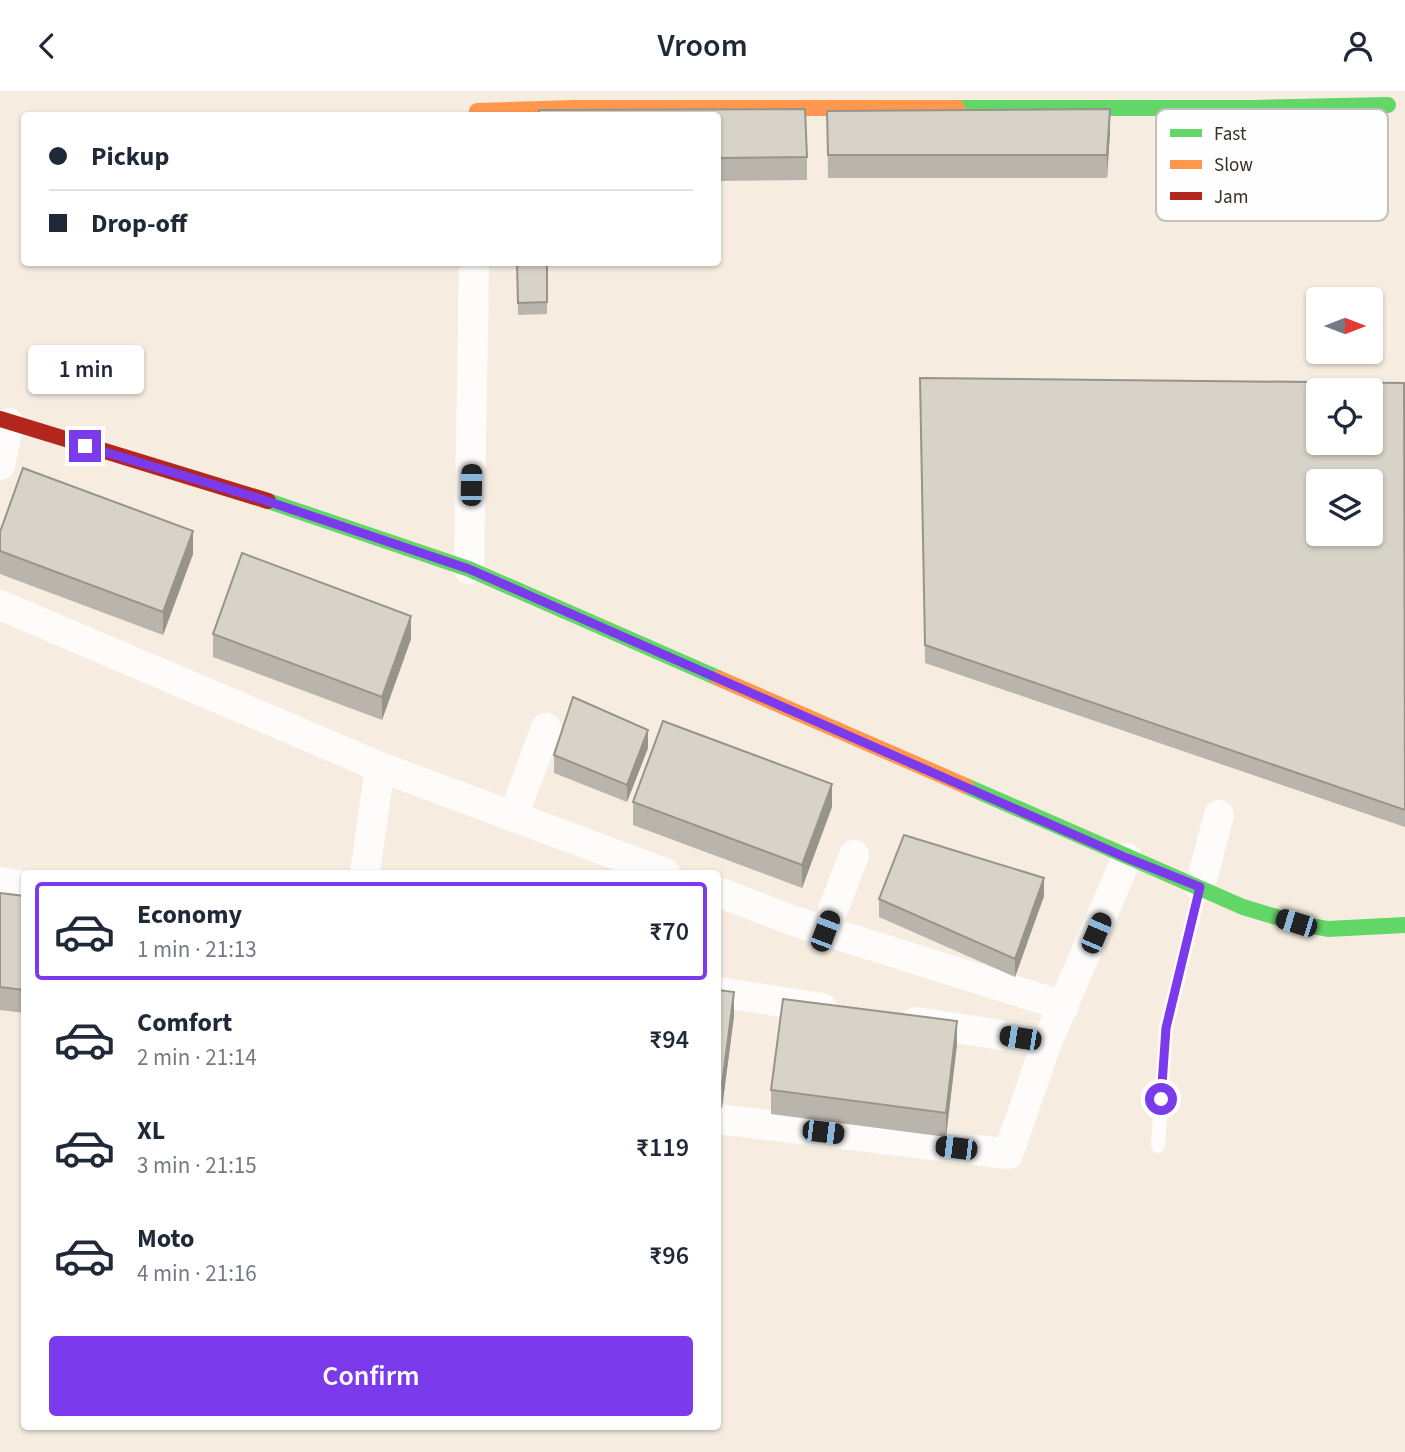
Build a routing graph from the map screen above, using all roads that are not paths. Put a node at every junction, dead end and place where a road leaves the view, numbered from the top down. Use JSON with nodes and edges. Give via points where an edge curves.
{"nodes":[{"id":1,"x":1388,"y":104,"type":"dead end"},
{"id":2,"x":477,"y":106,"type":"edge"},
{"id":3,"x":474,"y":266,"type":"edge"},
{"id":4,"x":5,"y":421,"type":"edge"},
{"id":5,"x":0,"y":465,"type":"edge"},
{"id":6,"x":469,"y":569,"type":"junction"},
{"id":7,"x":0,"y":605,"type":"edge"},
{"id":8,"x":546,"y":728,"type":"dead end"},
{"id":9,"x":380,"y":767,"type":"junction"},
{"id":10,"x":1219,"y":815,"type":"dead end"},
{"id":11,"x":513,"y":817,"type":"junction"},
{"id":12,"x":854,"y":855,"type":"dead end"},
{"id":13,"x":1127,"y":858,"type":"junction"},
{"id":14,"x":365,"y":870,"type":"edge"},
{"id":15,"x":657,"y":870,"type":"edge"},
{"id":16,"x":0,"y":882,"type":"edge"},
{"id":17,"x":21,"y":886,"type":"edge"},
{"id":18,"x":1200,"y":887,"type":"junction"},
{"id":19,"x":721,"y":894,"type":"edge"},
{"id":20,"x":1405,"y":925,"type":"edge"},
{"id":21,"x":825,"y":931,"type":"junction"},
{"id":22,"x":721,"y":992,"type":"edge"},
{"id":23,"x":1064,"y":1006,"type":"junction"},
{"id":24,"x":1047,"y":1042,"type":"junction"},
{"id":25,"x":721,"y":1119,"type":"edge"},
{"id":26,"x":1158,"y":1146,"type":"dead end"}],
"edges":[{"from":1,"to":2,"type":"street","via":[[902,109]]},
{"from":3,"to":6,"type":"street"},
{"from":4,"to":5,"type":"street"},
{"from":4,"to":6,"type":"street"},
{"from":6,"to":13,"type":"street"},
{"from":7,"to":9,"type":"street"},
{"from":8,"to":11,"type":"street"},
{"from":9,"to":11,"type":"street"},
{"from":9,"to":14,"type":"street"},
{"from":10,"to":18,"type":"street"},
{"from":11,"to":15,"type":"street"},
{"from":12,"to":21,"type":"street"},
{"from":13,"to":18,"type":"street"},
{"from":13,"to":23,"type":"street"},
{"from":16,"to":17,"type":"street"},
{"from":18,"to":20,"type":"street","via":[[1242,907],[1328,929]]},
{"from":18,"to":26,"type":"lane","via":[[1166,1028]]},
{"from":19,"to":21,"type":"street"},
{"from":21,"to":23,"type":"street"},
{"from":22,"to":24,"type":"street"},
{"from":23,"to":24,"type":"street"},
{"from":24,"to":25,"type":"street","via":[[1009,1154]]}]}
